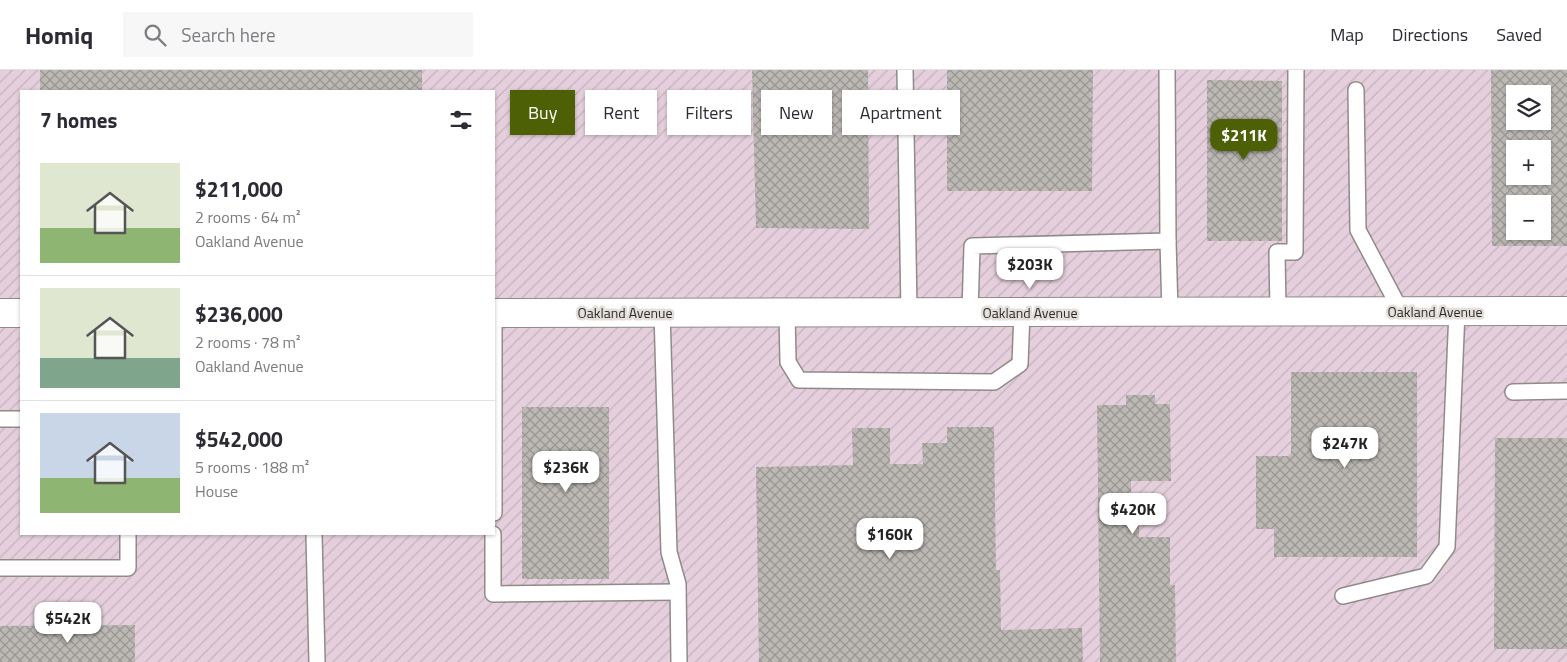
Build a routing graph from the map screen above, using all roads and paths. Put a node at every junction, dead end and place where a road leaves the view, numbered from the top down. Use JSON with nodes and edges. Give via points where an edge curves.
{"nodes":[{"id":1,"x":905,"y":70,"type":"edge"},
{"id":2,"x":1167,"y":70,"type":"edge"},
{"id":3,"x":1296,"y":70,"type":"edge"},
{"id":4,"x":1356,"y":90,"type":"dead end"},
{"id":5,"x":1168,"y":241,"type":"junction"},
{"id":6,"x":1278,"y":311,"type":"junction"},
{"id":7,"x":1401,"y":311,"type":"junction"},
{"id":8,"x":1457,"y":311,"type":"junction"},
{"id":9,"x":1567,"y":311,"type":"edge"},
{"id":10,"x":662,"y":312,"type":"junction"},
{"id":11,"x":788,"y":312,"type":"junction"},
{"id":12,"x":909,"y":312,"type":"junction"},
{"id":13,"x":970,"y":312,"type":"junction"},
{"id":14,"x":1022,"y":312,"type":"junction"},
{"id":15,"x":1170,"y":312,"type":"junction"},
{"id":16,"x":0,"y":313,"type":"edge"},
{"id":17,"x":20,"y":313,"type":"edge"},
{"id":18,"x":495,"y":313,"type":"edge"},
{"id":19,"x":1567,"y":391,"type":"edge"},
{"id":20,"x":1513,"y":392,"type":"dead end"},
{"id":21,"x":0,"y":419,"type":"edge"},
{"id":22,"x":20,"y":420,"type":"edge"},
{"id":23,"x":128,"y":535,"type":"edge"},
{"id":24,"x":314,"y":535,"type":"edge"},
{"id":25,"x":494,"y":535,"type":"edge"},
{"id":26,"x":0,"y":568,"type":"edge"},
{"id":27,"x":678,"y":592,"type":"junction"},
{"id":28,"x":1343,"y":596,"type":"dead end"},
{"id":29,"x":316,"y":662,"type":"edge"},
{"id":30,"x":679,"y":662,"type":"edge"}],
"edges":[{"from":1,"to":12,"type":"lane"},
{"from":2,"to":5,"type":"lane"},
{"from":3,"to":6,"type":"lane","via":[[1294,252],[1277,252]]},
{"from":4,"to":7,"type":"lane","via":[[1358,230]]},
{"from":5,"to":13,"type":"lane","via":[[972,246]]},
{"from":5,"to":15,"type":"lane"},
{"from":6,"to":7,"type":"street","name":"Oakland Avenue"},
{"from":6,"to":15,"type":"street","name":"Oakland Avenue"},
{"from":7,"to":8,"type":"street","name":"Oakland Avenue"},
{"from":8,"to":9,"type":"street","name":"Oakland Avenue"},
{"from":8,"to":28,"type":"lane","via":[[1447,547],[1426,576]]},
{"from":10,"to":11,"type":"street","name":"Oakland Avenue"},
{"from":10,"to":18,"type":"street","name":"Oakland Avenue"},
{"from":10,"to":27,"type":"lane","via":[[669,552]]},
{"from":11,"to":12,"type":"street","name":"Oakland Avenue"},
{"from":11,"to":14,"type":"lane","via":[[788,362],[799,380],[994,382],[1020,364]]},
{"from":12,"to":13,"type":"street","name":"Oakland Avenue"},
{"from":13,"to":14,"type":"street","name":"Oakland Avenue"},
{"from":14,"to":15,"type":"street","name":"Oakland Avenue"},
{"from":16,"to":17,"type":"street"},
{"from":19,"to":20,"type":"lane"},
{"from":21,"to":22,"type":"lane"},
{"from":23,"to":26,"type":"lane","via":[[128,568]]},
{"from":24,"to":29,"type":"lane"},
{"from":25,"to":27,"type":"lane","via":[[493,594]]},
{"from":27,"to":30,"type":"lane"}]}
